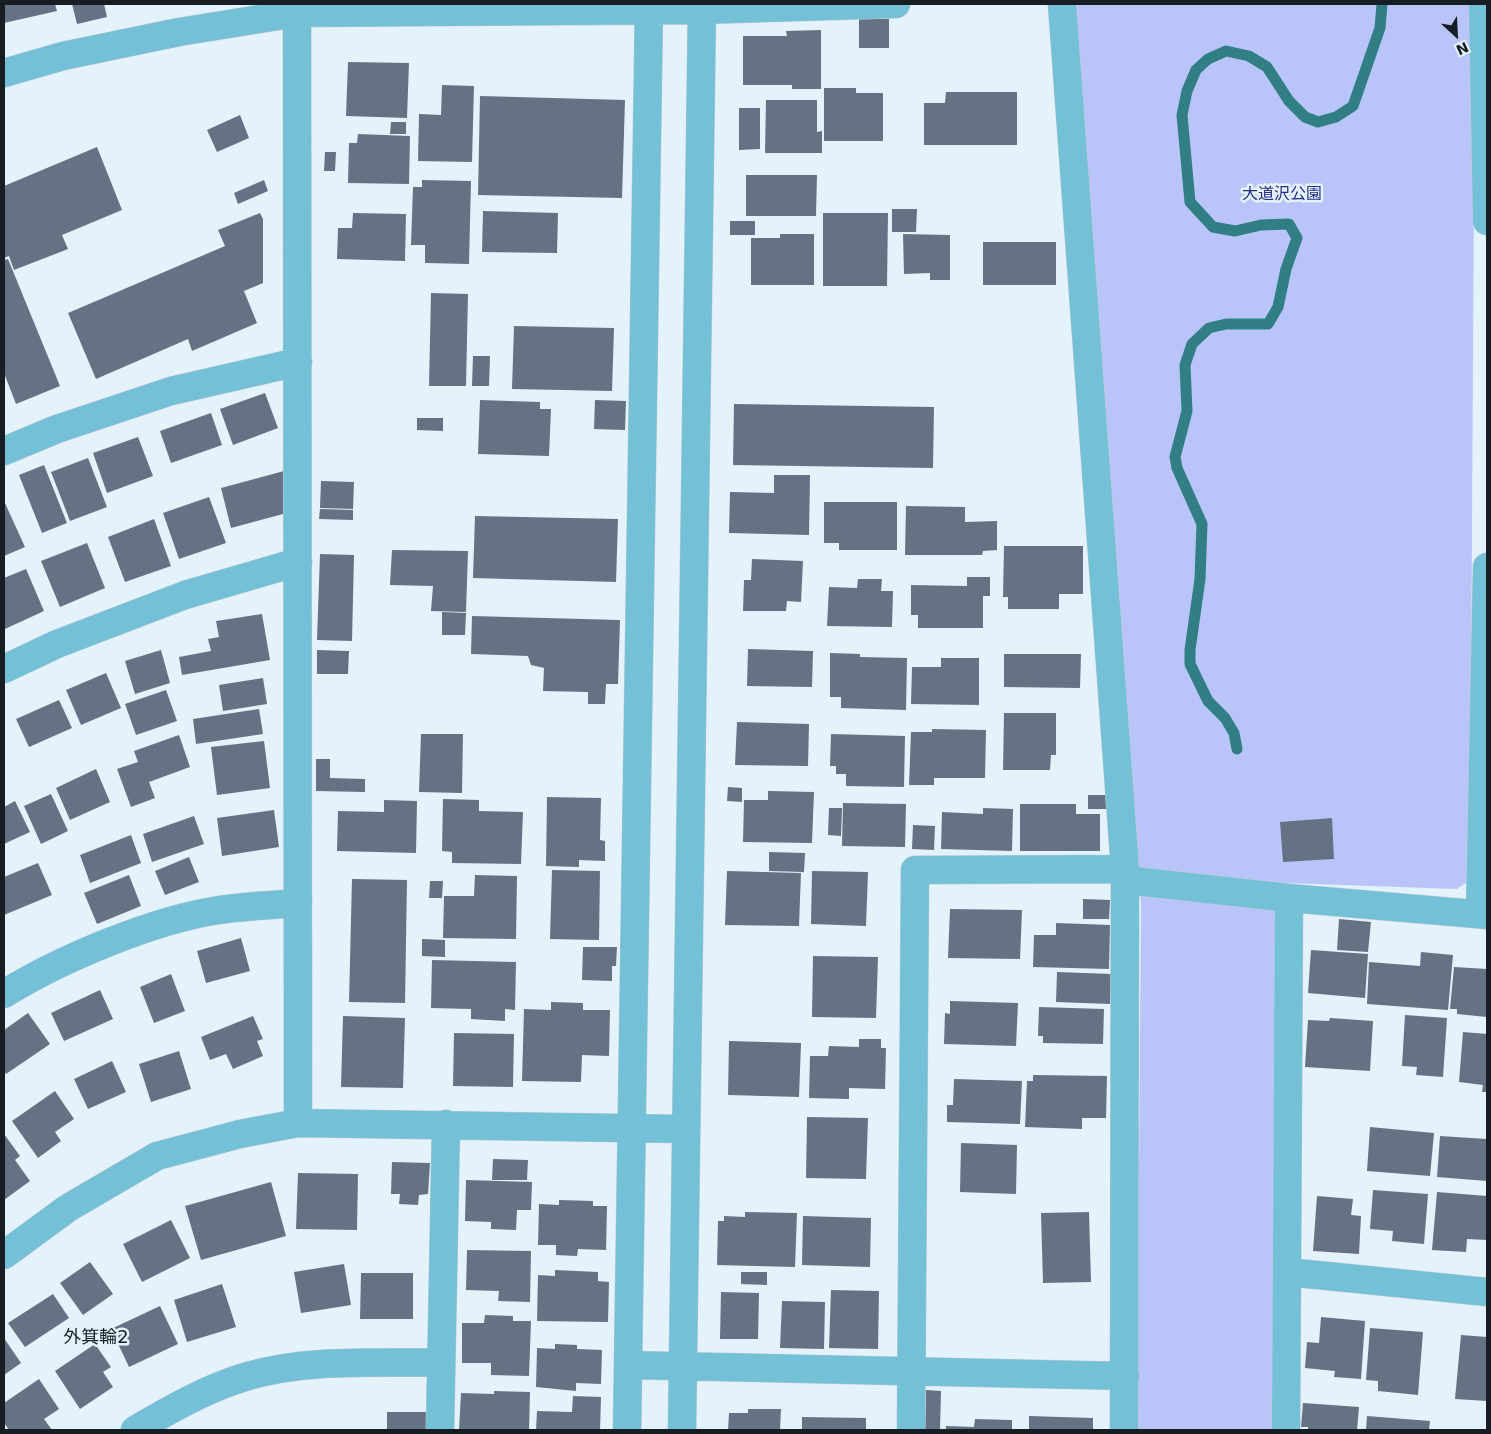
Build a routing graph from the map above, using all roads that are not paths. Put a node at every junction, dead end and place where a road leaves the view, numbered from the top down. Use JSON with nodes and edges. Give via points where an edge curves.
{"nodes":[{"id":1,"x":896,"y":4,"type":"edge"},
{"id":2,"x":1062,"y":4,"type":"edge"},
{"id":3,"x":1483,"y":4,"type":"edge"},
{"id":4,"x":649,"y":7,"type":"edge"},
{"id":5,"x":702,"y":7,"type":"edge"},
{"id":6,"x":297,"y":13,"type":"junction"},
{"id":7,"x":4,"y":73,"type":"edge"},
{"id":8,"x":1486,"y":119,"type":"edge"},
{"id":9,"x":1487,"y":221,"type":"edge"},
{"id":10,"x":298,"y":362,"type":"junction"},
{"id":11,"x":4,"y":451,"type":"edge"},
{"id":12,"x":298,"y":562,"type":"junction"},
{"id":13,"x":1487,"y":567,"type":"edge"},
{"id":14,"x":4,"y":669,"type":"edge"},
{"id":15,"x":1125,"y":874,"type":"junction"},
{"id":16,"x":1290,"y":898,"type":"junction"},
{"id":17,"x":298,"y":903,"type":"junction"},
{"id":18,"x":1484,"y":915,"type":"edge"},
{"id":19,"x":4,"y":994,"type":"edge"},
{"id":20,"x":298,"y":1123,"type":"junction"},
{"id":21,"x":446,"y":1124,"type":"junction"},
{"id":22,"x":632,"y":1127,"type":"junction"},
{"id":23,"x":685,"y":1129,"type":"junction"},
{"id":24,"x":4,"y":1255,"type":"edge"},
{"id":25,"x":1287,"y":1272,"type":"junction"},
{"id":26,"x":1487,"y":1292,"type":"edge"},
{"id":27,"x":441,"y":1362,"type":"junction"},
{"id":28,"x":628,"y":1366,"type":"junction"},
{"id":29,"x":682,"y":1368,"type":"junction"},
{"id":30,"x":912,"y":1371,"type":"junction"},
{"id":31,"x":1124,"y":1376,"type":"junction"},
{"id":32,"x":135,"y":1430,"type":"edge"},
{"id":33,"x":440,"y":1430,"type":"edge"},
{"id":34,"x":627,"y":1430,"type":"edge"},
{"id":35,"x":682,"y":1430,"type":"edge"},
{"id":36,"x":911,"y":1430,"type":"edge"},
{"id":37,"x":1124,"y":1430,"type":"edge"},
{"id":38,"x":1286,"y":1430,"type":"edge"}],
"edges":[{"from":1,"to":5,"type":"street"},
{"from":2,"to":15,"type":"street"},
{"from":3,"to":8,"type":"street"},
{"from":4,"to":5,"type":"street"},
{"from":4,"to":6,"type":"street"},
{"from":4,"to":22,"type":"street"},
{"from":5,"to":23,"type":"street"},
{"from":6,"to":7,"type":"street","via":[[179,32],[82,52]]},
{"from":6,"to":10,"type":"street"},
{"from":8,"to":9,"type":"street"},
{"from":10,"to":11,"type":"street","via":[[170,391],[57,428]]},
{"from":10,"to":12,"type":"street"},
{"from":12,"to":14,"type":"street","via":[[185,595],[57,644]]},
{"from":12,"to":17,"type":"street"},
{"from":13,"to":18,"type":"street"},
{"from":15,"to":16,"type":"street"},
{"from":15,"to":30,"type":"street","via":[[915,870]]},
{"from":15,"to":31,"type":"street"},
{"from":16,"to":18,"type":"street"},
{"from":16,"to":25,"type":"street"},
{"from":17,"to":19,"type":"street","via":[[218,910],[156,925],[89,952]]},
{"from":17,"to":20,"type":"street"},
{"from":20,"to":21,"type":"street"},
{"from":20,"to":24,"type":"street","via":[[240,1134],[157,1156],[68,1208]]},
{"from":21,"to":22,"type":"street"},
{"from":21,"to":27,"type":"street"},
{"from":22,"to":23,"type":"street"},
{"from":22,"to":28,"type":"street"},
{"from":23,"to":29,"type":"street"},
{"from":25,"to":26,"type":"street"},
{"from":25,"to":38,"type":"street"},
{"from":27,"to":32,"type":"street","via":[[300,1366],[249,1376],[199,1394]]},
{"from":27,"to":33,"type":"street"},
{"from":28,"to":29,"type":"street"},
{"from":28,"to":34,"type":"street"},
{"from":29,"to":30,"type":"street"},
{"from":29,"to":35,"type":"street"},
{"from":30,"to":31,"type":"street"},
{"from":30,"to":36,"type":"street"},
{"from":31,"to":37,"type":"street"}]}
